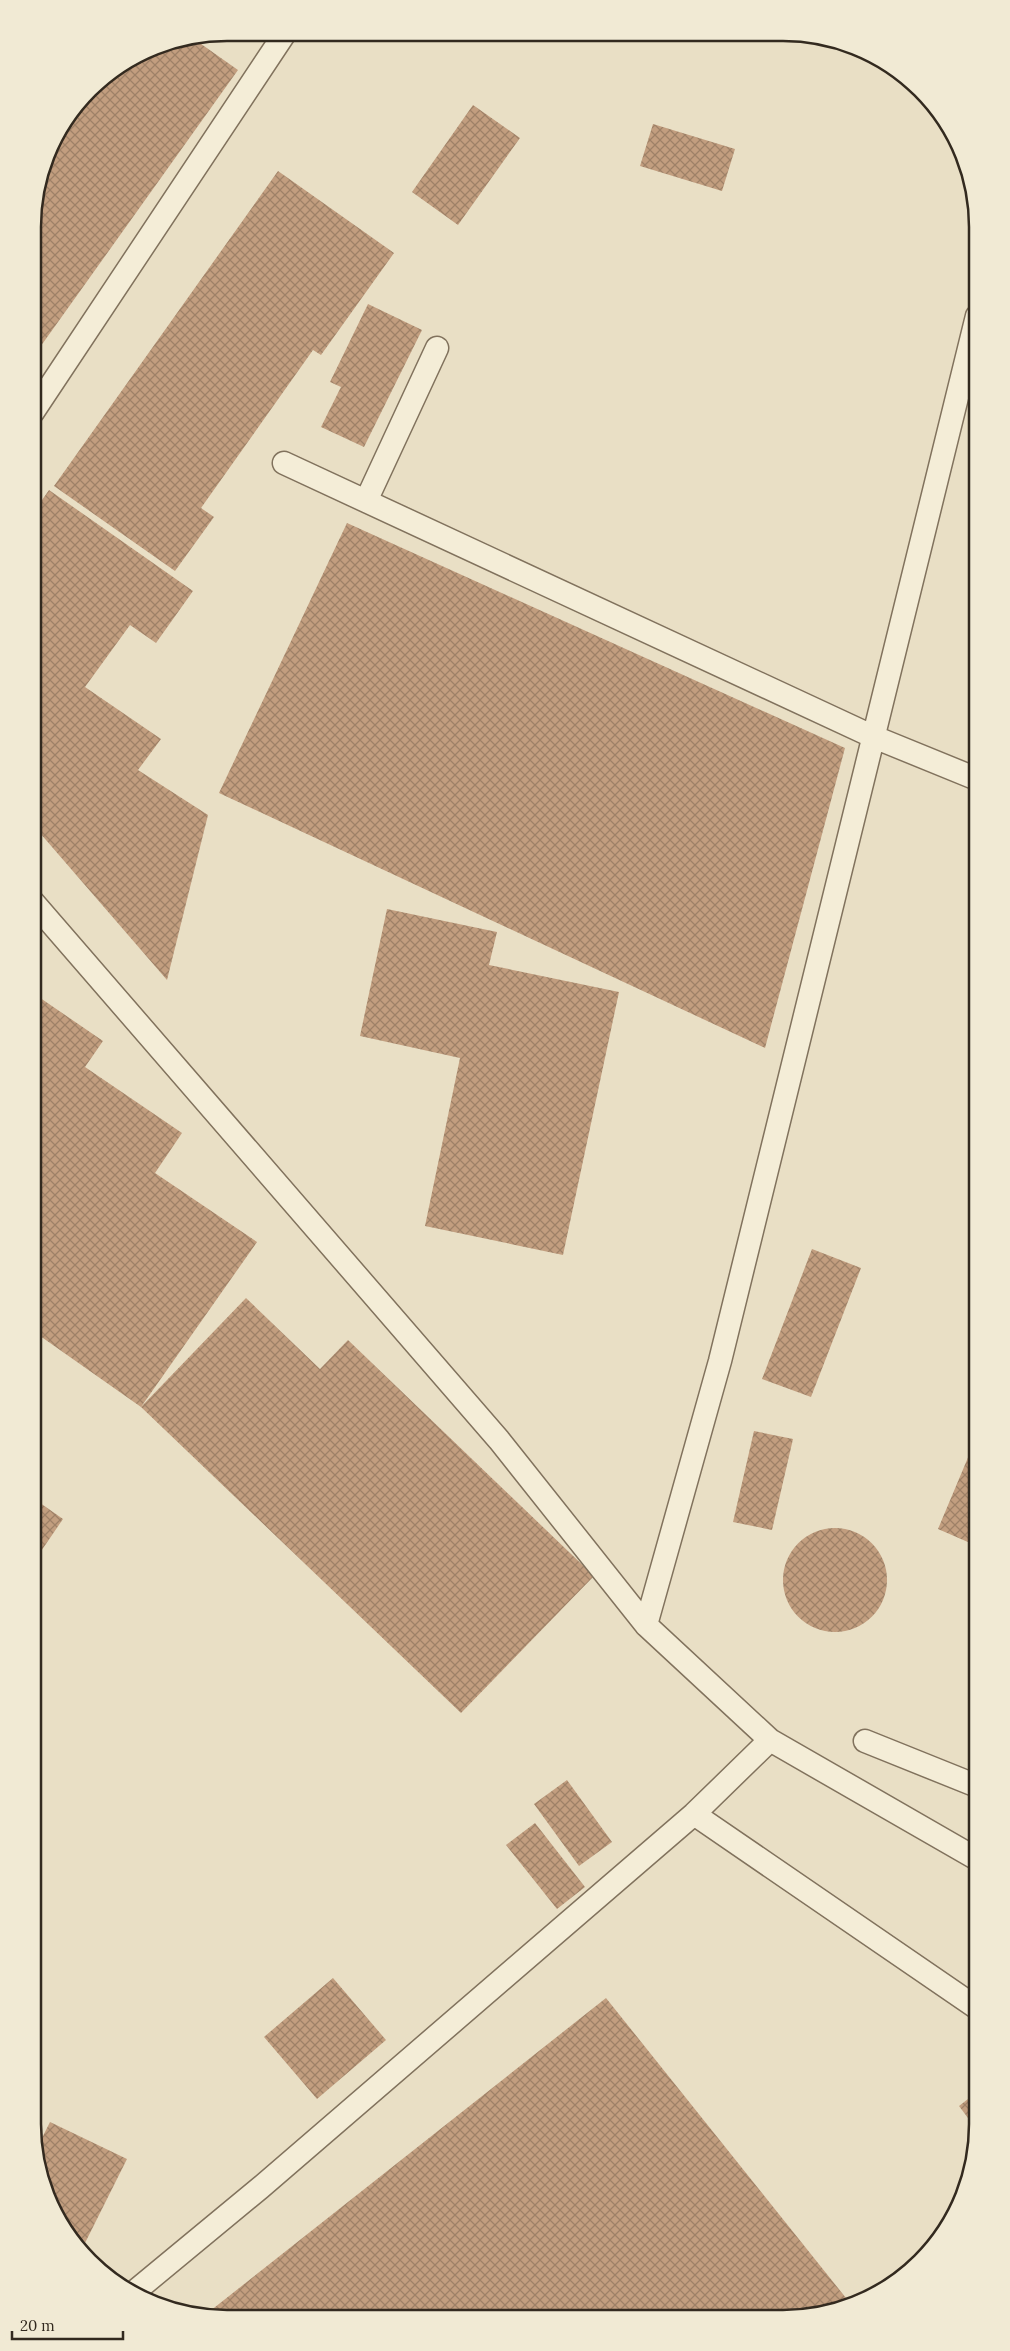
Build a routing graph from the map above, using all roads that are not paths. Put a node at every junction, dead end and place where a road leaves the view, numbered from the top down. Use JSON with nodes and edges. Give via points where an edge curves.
{"nodes":[{"id":1,"x":280,"y":41,"type":"edge"},
{"id":2,"x":437,"y":348,"type":"dead end"},
{"id":3,"x":969,"y":352,"type":"edge"},
{"id":4,"x":41,"y":400,"type":"edge"},
{"id":5,"x":284,"y":463,"type":"dead end"},
{"id":6,"x":366,"y":501,"type":"junction"},
{"id":7,"x":874,"y":737,"type":"junction"},
{"id":8,"x":969,"y":776,"type":"edge"},
{"id":9,"x":41,"y":911,"type":"edge"},
{"id":10,"x":646,"y":1625,"type":"junction"},
{"id":11,"x":770,"y":1740,"type":"junction"},
{"id":12,"x":865,"y":1741,"type":"dead end"},
{"id":13,"x":969,"y":1783,"type":"edge"},
{"id":14,"x":694,"y":1814,"type":"junction"},
{"id":15,"x":969,"y":1854,"type":"edge"},
{"id":16,"x":969,"y":2003,"type":"edge"},
{"id":17,"x":139,"y":2288,"type":"edge"}],
"edges":[{"from":1,"to":4,"type":"lane"},
{"from":2,"to":6,"type":"lane"},
{"from":3,"to":7,"type":"lane"},
{"from":5,"to":6,"type":"lane"},
{"from":6,"to":7,"type":"lane"},
{"from":7,"to":8,"type":"lane"},
{"from":7,"to":10,"type":"lane","via":[[720,1361]]},
{"from":9,"to":10,"type":"lane","via":[[499,1440]]},
{"from":10,"to":11,"type":"lane"},
{"from":11,"to":14,"type":"lane"},
{"from":11,"to":15,"type":"lane"},
{"from":12,"to":13,"type":"lane"},
{"from":14,"to":16,"type":"lane"},
{"from":14,"to":17,"type":"lane","via":[[260,2188]]}]}
